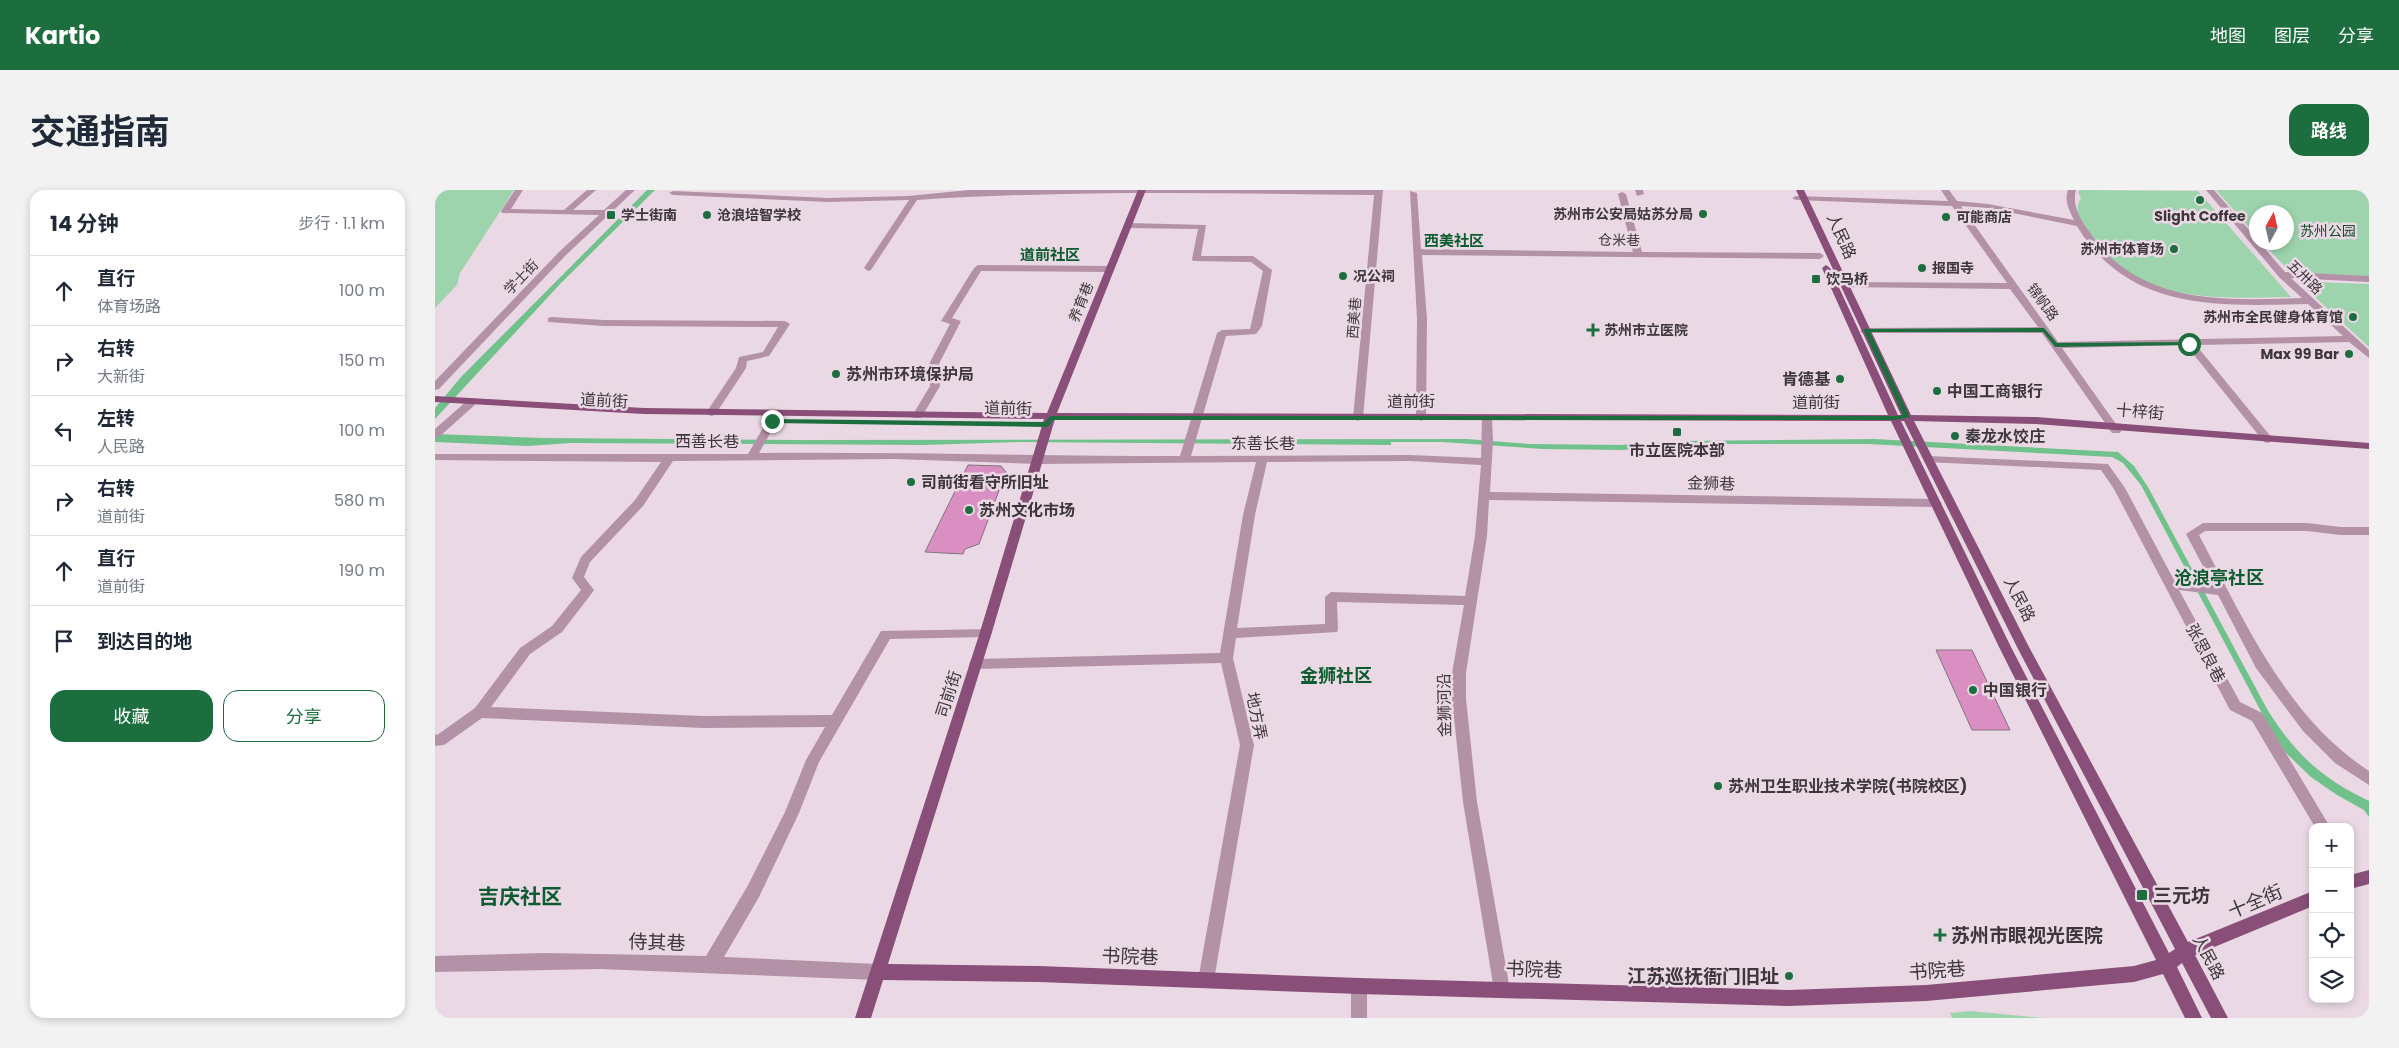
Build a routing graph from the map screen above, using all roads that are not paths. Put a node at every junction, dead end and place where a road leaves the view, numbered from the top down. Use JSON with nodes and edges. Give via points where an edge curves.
{"nodes":[{"id":1,"x":519,"y":190,"type":"edge"},
{"id":2,"x":592,"y":190,"type":"edge"},
{"id":3,"x":631,"y":190,"type":"edge"},
{"id":4,"x":861,"y":190,"type":"edge"},
{"id":5,"x":1945,"y":190,"type":"edge"},
{"id":6,"x":2072,"y":190,"type":"edge"},
{"id":7,"x":2210,"y":190,"type":"edge"},
{"id":8,"x":1141,"y":191,"type":"edge"},
{"id":9,"x":1379,"y":192,"type":"edge"},
{"id":10,"x":1409,"y":192,"type":"edge"},
{"id":11,"x":673,"y":193,"type":"dead end"},
{"id":12,"x":1622,"y":194,"type":"dead end"},
{"id":13,"x":1798,"y":194,"type":"edge"},
{"id":14,"x":915,"y":197,"type":"junction"},
{"id":15,"x":853,"y":200,"type":"junction"},
{"id":16,"x":1953,"y":203,"type":"junction"},
{"id":17,"x":566,"y":212,"type":"junction"},
{"id":18,"x":606,"y":213,"type":"junction"},
{"id":19,"x":2081,"y":224,"type":"junction"},
{"id":20,"x":1128,"y":226,"type":"junction"},
{"id":21,"x":1417,"y":252,"type":"junction"},
{"id":22,"x":1638,"y":254,"type":"junction"},
{"id":23,"x":1820,"y":256,"type":"junction"},
{"id":24,"x":868,"y":268,"type":"dead end"},
{"id":25,"x":1109,"y":269,"type":"junction"},
{"id":26,"x":2282,"y":275,"type":"junction"},
{"id":27,"x":2369,"y":279,"type":"edge"},
{"id":28,"x":1843,"y":285,"type":"junction"},
{"id":29,"x":2013,"y":286,"type":"junction"},
{"id":30,"x":2310,"y":301,"type":"junction"},
{"id":31,"x":551,"y":320,"type":"dead end"},
{"id":32,"x":2044,"y":330,"type":"junction"},
{"id":33,"x":1865,"y":331,"type":"junction"},
{"id":34,"x":2352,"y":339,"type":"junction"},
{"id":35,"x":2189,"y":344,"type":"junction"},
{"id":36,"x":2055,"y":345,"type":"junction"},
{"id":37,"x":2369,"y":355,"type":"edge"},
{"id":38,"x":435,"y":387,"type":"edge"},
{"id":39,"x":436,"y":402,"type":"edge"},
{"id":40,"x":470,"y":404,"type":"junction"},
{"id":41,"x":711,"y":413,"type":"junction"},
{"id":42,"x":917,"y":416,"type":"junction"},
{"id":43,"x":1358,"y":418,"type":"junction"},
{"id":44,"x":1421,"y":418,"type":"junction"},
{"id":45,"x":1909,"y":420,"type":"junction"},
{"id":46,"x":772,"y":421,"type":"junction"},
{"id":47,"x":1487,"y":421,"type":"junction"},
{"id":48,"x":1898,"y":426,"type":"junction"},
{"id":49,"x":2115,"y":428,"type":"junction"},
{"id":50,"x":1194,"y":430,"type":"junction"},
{"id":51,"x":1046,"y":431,"type":"junction"},
{"id":52,"x":435,"y":435,"type":"edge"},
{"id":53,"x":2268,"y":440,"type":"junction"},
{"id":54,"x":2369,"y":446,"type":"edge"},
{"id":55,"x":2369,"y":452,"type":"edge"},
{"id":56,"x":435,"y":457,"type":"edge"},
{"id":57,"x":751,"y":457,"type":"junction"},
{"id":58,"x":670,"y":458,"type":"junction"},
{"id":59,"x":1928,"y":458,"type":"junction"},
{"id":60,"x":1039,"y":460,"type":"junction"},
{"id":61,"x":1185,"y":460,"type":"junction"},
{"id":62,"x":1262,"y":460,"type":"junction"},
{"id":63,"x":1486,"y":462,"type":"junction"},
{"id":64,"x":1485,"y":496,"type":"junction"},
{"id":65,"x":1935,"y":503,"type":"junction"},
{"id":66,"x":2369,"y":531,"type":"edge"},
{"id":67,"x":2169,"y":584,"type":"junction"},
{"id":68,"x":2215,"y":590,"type":"junction"},
{"id":69,"x":1471,"y":601,"type":"junction"},
{"id":70,"x":986,"y":632,"type":"junction"},
{"id":71,"x":1230,"y":633,"type":"junction"},
{"id":72,"x":1226,"y":658,"type":"junction"},
{"id":73,"x":976,"y":664,"type":"junction"},
{"id":74,"x":481,"y":712,"type":"junction"},
{"id":75,"x":836,"y":721,"type":"junction"},
{"id":76,"x":435,"y":740,"type":"edge"},
{"id":77,"x":2369,"y":779,"type":"edge"},
{"id":78,"x":2321,"y":823,"type":"edge"},
{"id":79,"x":2309,"y":900,"type":"edge"},
{"id":80,"x":2184,"y":952,"type":"junction"},
{"id":81,"x":435,"y":964,"type":"edge"},
{"id":82,"x":711,"y":964,"type":"junction"},
{"id":83,"x":2166,"y":965,"type":"junction"},
{"id":84,"x":877,"y":972,"type":"junction"},
{"id":85,"x":1206,"y":980,"type":"junction"},
{"id":86,"x":1359,"y":986,"type":"junction"},
{"id":87,"x":1502,"y":990,"type":"junction"},
{"id":88,"x":863,"y":1018,"type":"edge"},
{"id":89,"x":1359,"y":1018,"type":"edge"},
{"id":90,"x":2194,"y":1018,"type":"edge"},
{"id":91,"x":2220,"y":1018,"type":"edge"}],
"edges":[{"from":1,"to":17,"type":"street","via":[[505,211]]},
{"from":2,"to":17,"type":"street"},
{"from":3,"to":18,"type":"street","name":"学士街"},
{"from":4,"to":15,"type":"street"},
{"from":5,"to":16,"type":"street","name":"锦帆路"},
{"from":6,"to":19,"type":"street","via":[[2071,199]]},
{"from":7,"to":26,"type":"street","name":"五卅路"},
{"from":8,"to":9,"type":"street"},
{"from":8,"to":14,"type":"street","via":[[985,191]]},
{"from":8,"to":20,"type":"main road","name":"养育巷"},
{"from":9,"to":43,"type":"street","name":"西美巷"},
{"from":10,"to":21,"type":"street"},
{"from":11,"to":15,"type":"street"},
{"from":12,"to":22,"type":"street"},
{"from":13,"to":16,"type":"street"},
{"from":13,"to":23,"type":"main road","name":"人民路"},
{"from":13,"to":28,"type":"main road","name":"人民路"},
{"from":14,"to":15,"type":"street"},
{"from":14,"to":24,"type":"street"},
{"from":16,"to":19,"type":"street","via":[[2002,208]]},
{"from":16,"to":29,"type":"street","name":"锦帆路"},
{"from":17,"to":18,"type":"street"},
{"from":18,"to":38,"type":"street","name":"学士街","via":[[562,254]]},
{"from":19,"to":30,"type":"street","via":[[2103,255],[2134,280],[2157,291],[2210,301]]},
{"from":20,"to":25,"type":"main road","name":"养育巷"},
{"from":20,"to":50,"type":"street","via":[[1203,227],[1196,259],[1253,259],[1268,270],[1253,332],[1222,333]]},
{"from":21,"to":22,"type":"street","name":"仓米巷"},
{"from":21,"to":44,"type":"street","via":[[1422,319]]},
{"from":22,"to":23,"type":"street","name":"仓米巷"},
{"from":23,"to":48,"type":"main road","name":"人民路"},
{"from":25,"to":42,"type":"street","via":[[978,268],[946,321],[956,321],[934,364],[935,386]]},
{"from":25,"to":51,"type":"main road","name":"养育巷"},
{"from":26,"to":27,"type":"street"},
{"from":26,"to":30,"type":"street","name":"五卅路"},
{"from":28,"to":29,"type":"street"},
{"from":28,"to":33,"type":"main road","name":"人民路"},
{"from":29,"to":32,"type":"street","name":"锦帆路"},
{"from":30,"to":34,"type":"street","name":"五卅路"},
{"from":31,"to":41,"type":"street","via":[[785,324],[766,354],[743,359],[741,368]]},
{"from":32,"to":33,"type":"street"},
{"from":32,"to":36,"type":"street","name":"锦帆路"},
{"from":33,"to":45,"type":"main road","name":"人民路"},
{"from":34,"to":35,"type":"street"},
{"from":34,"to":37,"type":"street","name":"五卅路"},
{"from":35,"to":36,"type":"street"},
{"from":35,"to":53,"type":"street"},
{"from":36,"to":49,"type":"street","name":"锦帆路"},
{"from":39,"to":40,"type":"main road","name":"道前街"},
{"from":40,"to":41,"type":"main road","name":"道前街"},
{"from":40,"to":46,"type":"main road","name":"道前街","via":[[586,416]]},
{"from":40,"to":52,"type":"street"},
{"from":41,"to":42,"type":"main road","name":"道前街"},
{"from":42,"to":51,"type":"main road","name":"道前街"},
{"from":43,"to":44,"type":"main road","name":"道前街"},
{"from":43,"to":50,"type":"main road","name":"道前街"},
{"from":44,"to":47,"type":"main road","name":"道前街"},
{"from":45,"to":48,"type":"main road","name":"道前街"},
{"from":45,"to":49,"type":"main road","name":"十梓街"},
{"from":45,"to":59,"type":"main road","name":"人民路"},
{"from":46,"to":51,"type":"main road","name":"道前街"},
{"from":46,"to":57,"type":"street"},
{"from":47,"to":48,"type":"main road","name":"道前街"},
{"from":47,"to":50,"type":"main road","name":"道前街"},
{"from":47,"to":63,"type":"street","name":"金狮河沿"},
{"from":48,"to":65,"type":"main road","name":"人民路"},
{"from":49,"to":53,"type":"main road","name":"十梓街"},
{"from":49,"to":55,"type":"main road","name":"十梓街","via":[[2261,445]]},
{"from":50,"to":51,"type":"main road","name":"道前街"},
{"from":50,"to":61,"type":"street"},
{"from":51,"to":60,"type":"main road","name":"司前街"},
{"from":53,"to":54,"type":"main road","name":"十梓街"},
{"from":56,"to":58,"type":"street","name":"西善长巷"},
{"from":57,"to":58,"type":"street","name":"西善长巷"},
{"from":57,"to":60,"type":"street","name":"西善长巷","via":[[987,456]]},
{"from":58,"to":74,"type":"street","via":[[639,503],[585,560],[578,578],[588,590],[557,629],[525,651]]},
{"from":59,"to":67,"type":"street","name":"张思良巷","via":[[2104,466],[2119,488]]},
{"from":59,"to":80,"type":"main road","name":"人民路","via":[[2023,647]]},
{"from":60,"to":61,"type":"street","name":"东善长巷"},
{"from":60,"to":70,"type":"main road","name":"司前街"},
{"from":61,"to":62,"type":"street","name":"东善长巷"},
{"from":62,"to":63,"type":"street","name":"东善长巷","via":[[1410,458]]},
{"from":62,"to":71,"type":"street","name":"地方弄","via":[[1249,515]]},
{"from":63,"to":64,"type":"street","name":"金狮河沿"},
{"from":64,"to":65,"type":"street","name":"金狮巷"},
{"from":64,"to":69,"type":"street","name":"金狮河沿"},
{"from":65,"to":83,"type":"main road","name":"人民路"},
{"from":66,"to":68,"type":"street","via":[[2307,527],[2203,528],[2192,534]]},
{"from":67,"to":68,"type":"street"},
{"from":67,"to":78,"type":"street","name":"张思良巷","via":[[2235,706],[2257,717]]},
{"from":68,"to":77,"type":"street","via":[[2261,664],[2277,681],[2314,735]]},
{"from":69,"to":71,"type":"street","via":[[1331,597],[1332,629]]},
{"from":69,"to":87,"type":"street","name":"金狮河沿","via":[[1459,683],[1462,741]]},
{"from":70,"to":73,"type":"main road","name":"司前街"},
{"from":70,"to":75,"type":"street","via":[[886,634]]},
{"from":71,"to":72,"type":"street","name":"地方弄"},
{"from":72,"to":73,"type":"street"},
{"from":72,"to":85,"type":"street","name":"地方弄","via":[[1247,745]]},
{"from":73,"to":84,"type":"main road","name":"司前街"},
{"from":74,"to":75,"type":"street","via":[[703,722]]},
{"from":74,"to":76,"type":"street"},
{"from":75,"to":82,"type":"street","via":[[813,760],[792,813],[753,892]]},
{"from":79,"to":80,"type":"main road","name":"十全街"},
{"from":80,"to":83,"type":"main road","name":"书院巷"},
{"from":80,"to":91,"type":"main road","name":"人民路"},
{"from":81,"to":82,"type":"street","name":"侍其巷","via":[[584,960]]},
{"from":82,"to":84,"type":"street","name":"侍其巷"},
{"from":83,"to":87,"type":"main road","name":"书院巷","via":[[2134,974],[1926,994],[1789,998]]},
{"from":83,"to":90,"type":"main road","name":"人民路"},
{"from":84,"to":85,"type":"main road","name":"书院巷"},
{"from":84,"to":88,"type":"main road","name":"司前街"},
{"from":85,"to":86,"type":"main road","name":"书院巷"},
{"from":86,"to":87,"type":"main road","name":"书院巷"},
{"from":86,"to":89,"type":"street"}]}
